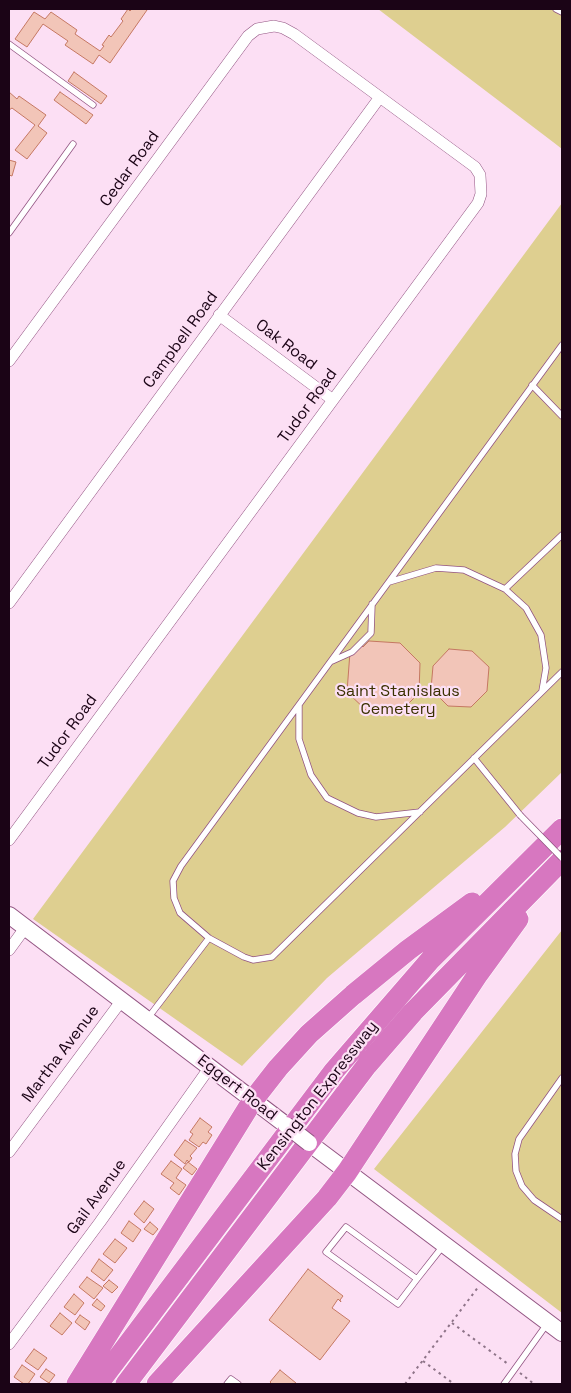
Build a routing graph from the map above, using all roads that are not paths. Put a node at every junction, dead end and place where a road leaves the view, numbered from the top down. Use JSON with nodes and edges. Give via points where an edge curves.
{"nodes":[{"id":1,"x":556,"y":9,"type":"edge"},
{"id":2,"x":562,"y":12,"type":"edge"},
{"id":3,"x":294,"y":34,"type":"joint"},
{"id":4,"x":9,"y":44,"type":"edge"},
{"id":5,"x":380,"y":97,"type":"junction"},
{"id":6,"x":93,"y":106,"type":"dead end"},
{"id":7,"x":73,"y":144,"type":"dead end"},
{"id":8,"x":9,"y":233,"type":"edge"},
{"id":9,"x":220,"y":315,"type":"junction"},
{"id":10,"x":562,"y":345,"type":"edge"},
{"id":11,"x":9,"y":362,"type":"edge"},
{"id":12,"x":532,"y":386,"type":"junction"},
{"id":13,"x":333,"y":400,"type":"junction"},
{"id":14,"x":562,"y":416,"type":"edge"},
{"id":15,"x":562,"y":534,"type":"edge"},
{"id":16,"x":389,"y":582,"type":"junction"},
{"id":17,"x":505,"y":589,"type":"junction"},
{"id":18,"x":9,"y":603,"type":"edge"},
{"id":19,"x":372,"y":604,"type":"junction"},
{"id":20,"x":330,"y":662,"type":"junction"},
{"id":21,"x":562,"y":672,"type":"edge"},
{"id":22,"x":542,"y":692,"type":"junction"},
{"id":23,"x":299,"y":705,"type":"junction"},
{"id":24,"x":474,"y":758,"type":"junction"},
{"id":25,"x":420,"y":812,"type":"junction"},
{"id":26,"x":562,"y":829,"type":"edge"},
{"id":27,"x":9,"y":840,"type":"edge"},
{"id":28,"x":560,"y":862,"type":"edge"},
{"id":29,"x":526,"y":865,"type":"junction"},
{"id":30,"x":9,"y":915,"type":"edge"},
{"id":31,"x":25,"y":928,"type":"junction"},
{"id":32,"x":209,"y":938,"type":"junction"},
{"id":33,"x":9,"y":950,"type":"edge"},
{"id":34,"x":122,"y":1000,"type":"junction"},
{"id":35,"x":147,"y":1019,"type":"junction"},
{"id":36,"x":210,"y":1067,"type":"junction"},
{"id":37,"x":562,"y":1078,"type":"edge"},
{"id":38,"x":255,"y":1102,"type":"junction"},
{"id":39,"x":9,"y":1152,"type":"edge"},
{"id":40,"x":343,"y":1169,"type":"junction"},
{"id":41,"x":562,"y":1219,"type":"edge"},
{"id":42,"x":444,"y":1244,"type":"junction"},
{"id":43,"x":417,"y":1280,"type":"junction"},
{"id":44,"x":549,"y":1322,"type":"junction"},
{"id":45,"x":562,"y":1333,"type":"edge"},
{"id":46,"x":9,"y":1344,"type":"edge"},
{"id":47,"x":77,"y":1384,"type":"edge"},
{"id":48,"x":98,"y":1384,"type":"edge"},
{"id":49,"x":126,"y":1384,"type":"edge"},
{"id":50,"x":157,"y":1384,"type":"edge"},
{"id":51,"x":227,"y":1384,"type":"edge"},
{"id":52,"x":238,"y":1384,"type":"edge"},
{"id":53,"x":504,"y":1384,"type":"edge"}],
"edges":[{"from":1,"to":2,"type":"lane"},
{"from":3,"to":5,"type":"street","name":"Tudor Road"},
{"from":3,"to":11,"type":"street","name":"Cedar Road","via":[[283,28],[266,26],[248,36]]},
{"from":4,"to":6,"type":"lane"},
{"from":5,"to":9,"type":"street","name":"Campbell Road"},
{"from":5,"to":13,"type":"street","name":"Tudor Road","via":[[475,167],[480,175],[481,194],[478,204]]},
{"from":7,"to":8,"type":"lane"},
{"from":9,"to":13,"type":"street","name":"Oak Road"},
{"from":9,"to":18,"type":"street","name":"Campbell Road"},
{"from":10,"to":12,"type":"lane"},
{"from":12,"to":14,"type":"lane"},
{"from":12,"to":16,"type":"lane"},
{"from":13,"to":27,"type":"street","name":"Tudor Road"},
{"from":15,"to":17,"type":"lane"},
{"from":16,"to":17,"type":"lane","via":[[436,568],[464,570]]},
{"from":16,"to":19,"type":"lane"},
{"from":17,"to":22,"type":"lane","via":[[526,608],[541,635],[546,668]]},
{"from":19,"to":20,"type":"lane"},
{"from":19,"to":20,"type":"lane","via":[[372,633],[352,652]]},
{"from":20,"to":23,"type":"lane"},
{"from":21,"to":22,"type":"lane"},
{"from":22,"to":24,"type":"lane"},
{"from":23,"to":25,"type":"lane","via":[[299,740],[312,775],[328,798],[358,813],[376,817]]},
{"from":23,"to":32,"type":"lane","via":[[173,881],[174,898],[180,913]]},
{"from":24,"to":25,"type":"lane"},
{"from":24,"to":28,"type":"lane","bridge":true},
{"from":25,"to":32,"type":"lane","via":[[272,957],[252,960]]},
{"from":26,"to":29,"type":"highway","name":"Kensington Expressway"},
{"from":28,"to":40,"type":"highway"},
{"from":28,"to":49,"type":"highway","name":"Kensington Expressway","via":[[420,1005],[367,1065]]},
{"from":29,"to":38,"type":"highway","via":[[408,950],[328,1016],[290,1055]]},
{"from":29,"to":48,"type":"highway","name":"Kensington Expressway","via":[[431,959],[334,1071]]},
{"from":30,"to":31,"type":"street","name":"Eggert Road"},
{"from":31,"to":33,"type":"street"},
{"from":31,"to":34,"type":"street","name":"Eggert Road"},
{"from":32,"to":35,"type":"lane"},
{"from":34,"to":35,"type":"street","name":"Eggert Road"},
{"from":34,"to":39,"type":"street","name":"Martha Avenue"},
{"from":35,"to":36,"type":"street","name":"Eggert Road"},
{"from":36,"to":38,"type":"street","name":"Eggert Road"},
{"from":36,"to":46,"type":"street","name":"Gail Avenue"},
{"from":37,"to":41,"type":"lane","via":[[519,1138],[515,1154],[516,1171],[522,1186],[534,1200]]},
{"from":38,"to":40,"type":"street","name":"Eggert Road","bridge":true},
{"from":38,"to":47,"type":"highway"},
{"from":40,"to":42,"type":"street","name":"Eggert Road"},
{"from":40,"to":50,"type":"highway","via":[[327,1198]]},
{"from":42,"to":43,"type":"lane"},
{"from":42,"to":44,"type":"street","name":"Eggert Road"},
{"from":43,"to":43,"type":"lane","via":[[398,1304],[326,1252],[346,1227]]},
{"from":44,"to":45,"type":"street","name":"Eggert Road"},
{"from":44,"to":53,"type":"lane"},
{"from":51,"to":52,"type":"lane","via":[[231,1379]]}]}
